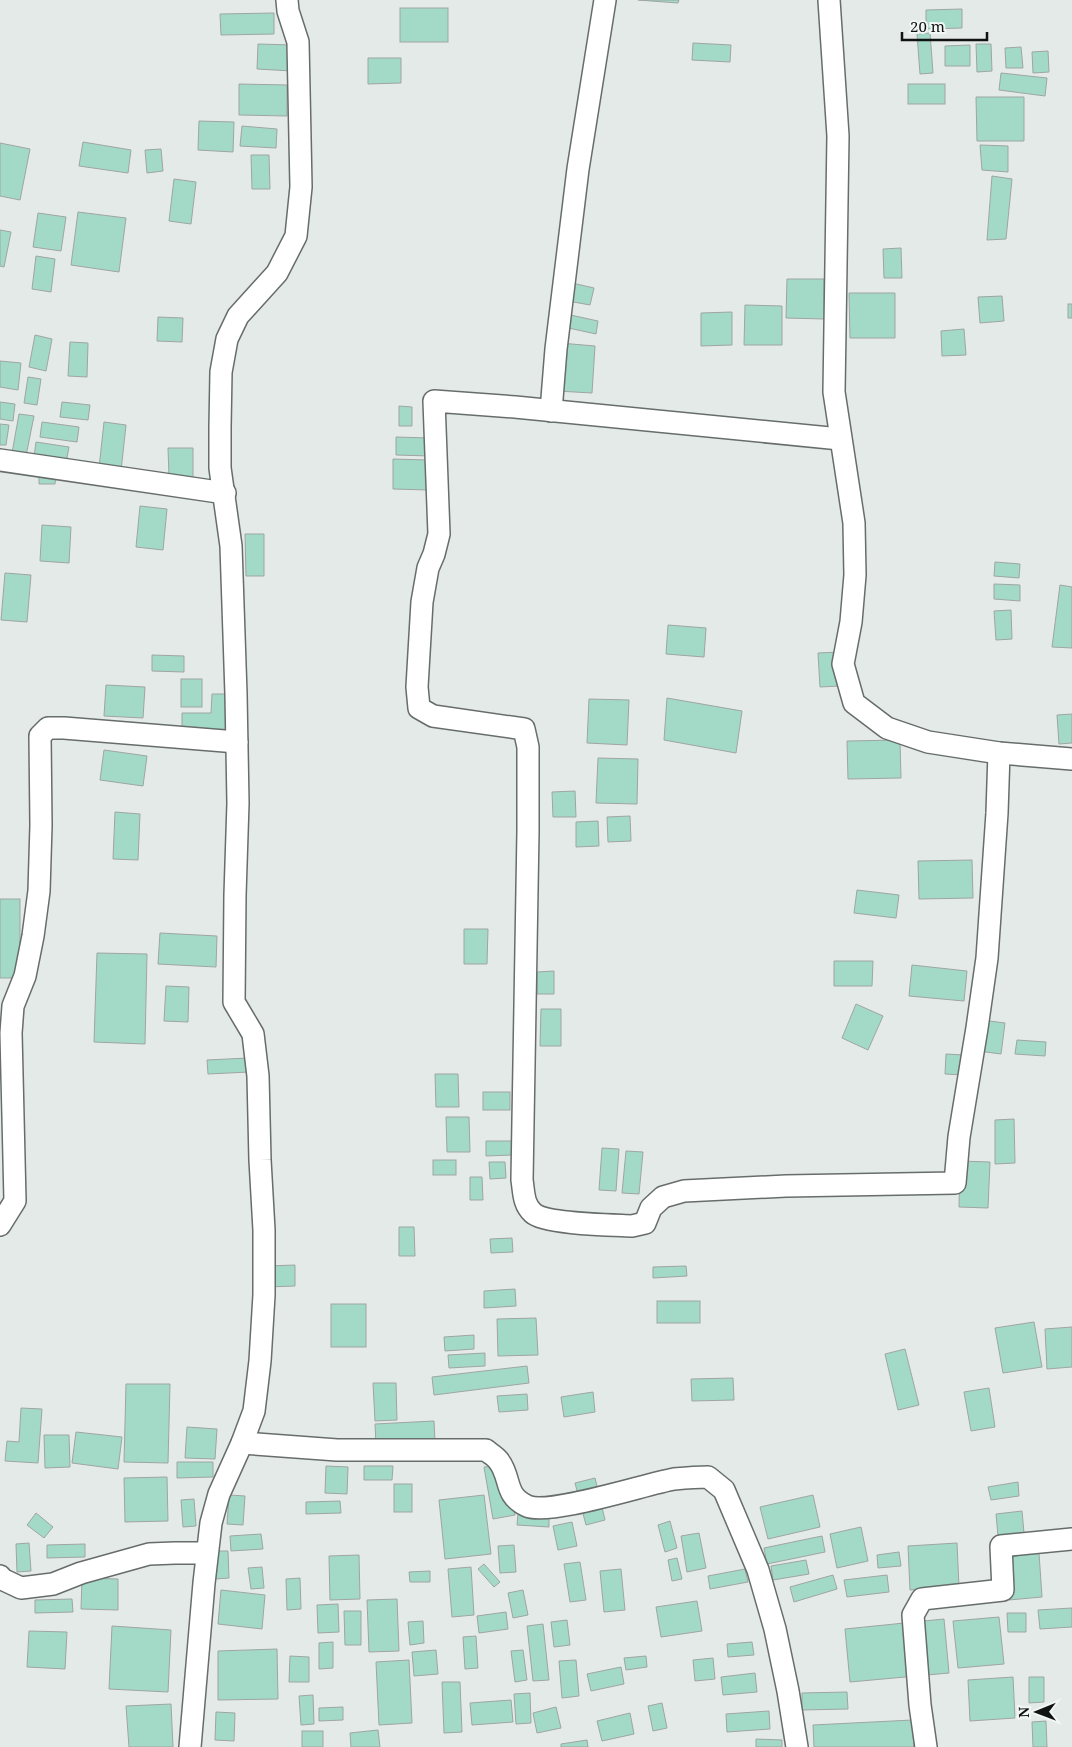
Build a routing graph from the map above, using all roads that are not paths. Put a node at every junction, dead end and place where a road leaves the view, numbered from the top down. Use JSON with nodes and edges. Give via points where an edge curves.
{"nodes":[{"id":1,"x":287,"y":0,"type":"edge"},
{"id":2,"x":605,"y":0,"type":"edge"},
{"id":3,"x":828,"y":0,"type":"edge"},
{"id":4,"x":551,"y":411,"type":"junction"},
{"id":5,"x":840,"y":439,"type":"junction"},
{"id":6,"x":0,"y":460,"type":"edge"},
{"id":7,"x":225,"y":493,"type":"junction"},
{"id":8,"x":237,"y":742,"type":"junction"},
{"id":9,"x":999,"y":753,"type":"junction"},
{"id":10,"x":1072,"y":759,"type":"edge"},
{"id":11,"x":0,"y":1225,"type":"edge"},
{"id":12,"x":242,"y":1443,"type":"junction"},
{"id":13,"x":1072,"y":1539,"type":"edge"},
{"id":14,"x":208,"y":1553,"type":"junction"},
{"id":15,"x":0,"y":1576,"type":"edge"},
{"id":16,"x":190,"y":1747,"type":"edge"},
{"id":17,"x":797,"y":1747,"type":"edge"},
{"id":18,"x":926,"y":1747,"type":"edge"}],
"edges":[{"from":1,"to":7,"type":"street","via":[[298,42],[301,187],[296,236],[277,272],[238,316],[228,339],[222,372],[220,427],[220,468]]},
{"from":2,"to":4,"type":"street","via":[[578,169]]},
{"from":3,"to":5,"type":"street","via":[[838,136],[834,392]]},
{"from":4,"to":5,"type":"street"},
{"from":4,"to":9,"type":"street","via":[[434,401],[439,534],[422,602],[417,687],[419,708],[433,716],[524,730],[528,747],[522,1180],[524,1200],[533,1214],[551,1220],[632,1226],[645,1223],[651,1208],[663,1197],[684,1191],[954,1183],[987,958]]},
{"from":5,"to":9,"type":"street","via":[[854,523],[851,622],[844,664],[854,703],[887,728],[928,742]]},
{"from":6,"to":7,"type":"street"},
{"from":7,"to":8,"type":"street","via":[[231,546]]},
{"from":8,"to":11,"type":"street","via":[[64,728],[48,728],[40,736],[39,891],[33,936],[25,976],[14,1006],[11,1033],[14,1200]]},
{"from":8,"to":12,"type":"street","via":[[234,1002],[253,1034],[258,1076],[264,1239],[260,1361],[254,1412]]},
{"from":9,"to":10,"type":"street"},
{"from":12,"to":14,"type":"street","via":[[219,1494],[211,1523]]},
{"from":12,"to":17,"type":"street","via":[[337,1450],[486,1450],[504,1471],[512,1496],[529,1507],[553,1508],[672,1480],[708,1477],[724,1490],[758,1570],[775,1629]]},
{"from":13,"to":18,"type":"street","via":[[1001,1546],[1003,1590],[922,1599],[913,1615]]},
{"from":14,"to":15,"type":"street","via":[[149,1554],[53,1584],[21,1588]]},
{"from":14,"to":16,"type":"street"}]}
